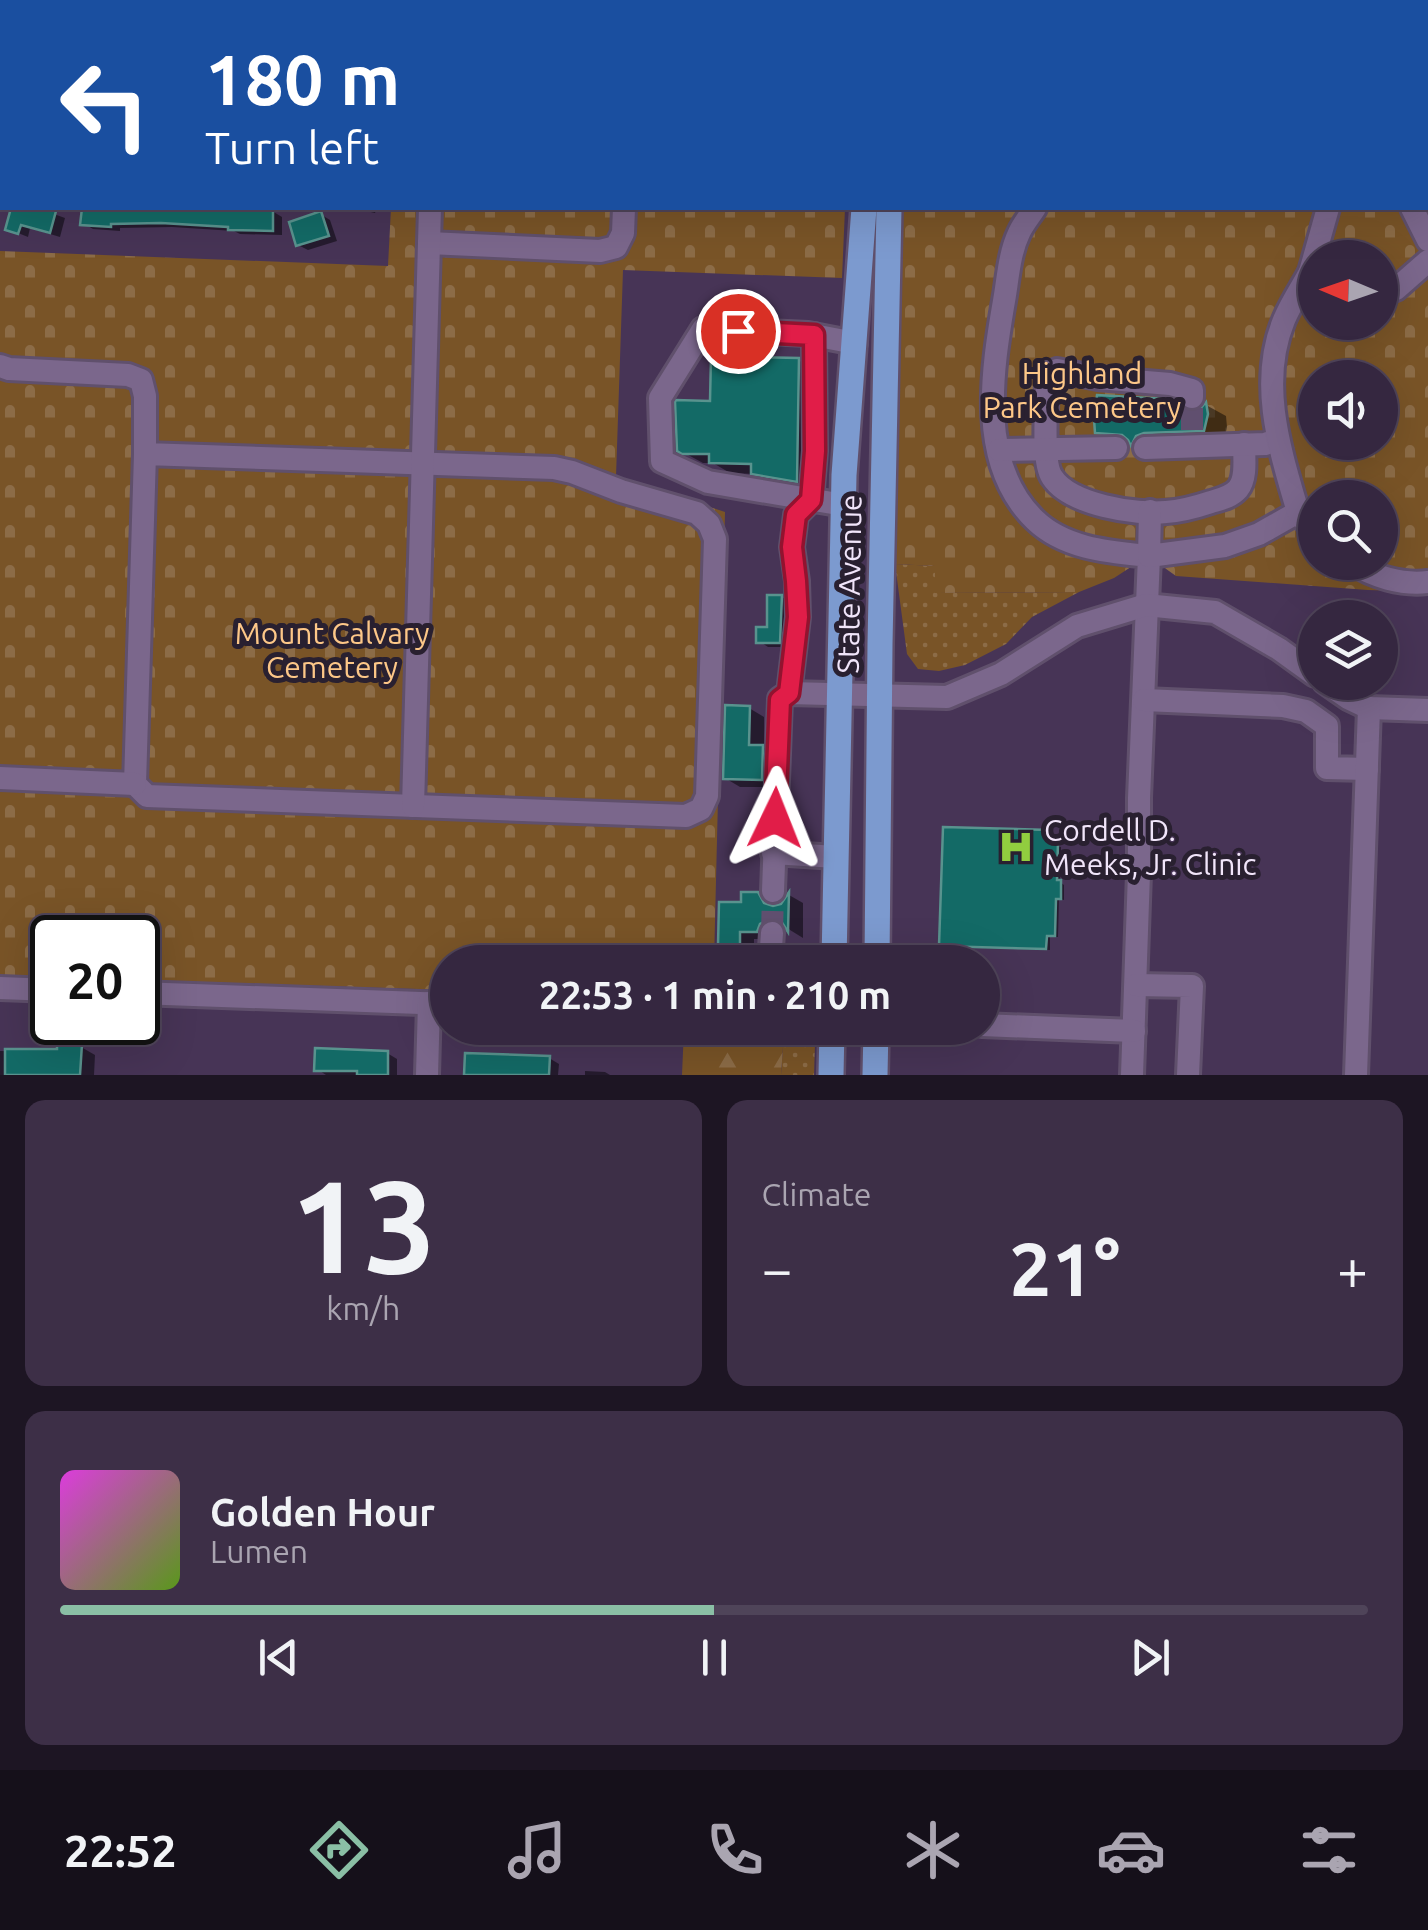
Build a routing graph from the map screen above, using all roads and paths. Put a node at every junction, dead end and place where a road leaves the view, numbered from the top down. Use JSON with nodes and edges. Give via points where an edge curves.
{"nodes":[{"id":1,"x":430,"y":210,"type":"edge"},
{"id":2,"x":624,"y":210,"type":"edge"},
{"id":3,"x":864,"y":210,"type":"edge"},
{"id":4,"x":890,"y":210,"type":"edge"},
{"id":5,"x":1034,"y":210,"type":"edge"},
{"id":6,"x":1328,"y":210,"type":"edge"},
{"id":7,"x":1414,"y":210,"type":"edge"},
{"id":8,"x":1321,"y":240,"type":"edge"},
{"id":9,"x":1428,"y":240,"type":"edge"},
{"id":10,"x":429,"y":243,"type":"junction"},
{"id":11,"x":1428,"y":261,"type":"edge"},
{"id":12,"x":1398,"y":287,"type":"edge"},
{"id":13,"x":1298,"y":297,"type":"edge"},
{"id":14,"x":814,"y":335,"type":"junction"},
{"id":15,"x":855,"y":343,"type":"junction"},
{"id":16,"x":0,"y":366,"type":"edge"},
{"id":17,"x":814,"y":376,"type":"junction"},
{"id":18,"x":852,"y":376,"type":"junction"},
{"id":19,"x":1192,"y":397,"type":"dead end"},
{"id":20,"x":1278,"y":440,"type":"junction"},
{"id":21,"x":1244,"y":444,"type":"junction"},
{"id":22,"x":1116,"y":448,"type":"dead end"},
{"id":23,"x":1146,"y":448,"type":"dead end"},
{"id":24,"x":1046,"y":449,"type":"junction"},
{"id":25,"x":998,"y":450,"type":"junction"},
{"id":26,"x":144,"y":454,"type":"junction"},
{"id":27,"x":422,"y":464,"type":"junction"},
{"id":28,"x":811,"y":500,"type":"junction"},
{"id":29,"x":844,"y":505,"type":"junction"},
{"id":30,"x":1150,"y":512,"type":"junction"},
{"id":31,"x":1298,"y":512,"type":"joint"},
{"id":32,"x":1150,"y":556,"type":"junction"},
{"id":33,"x":1390,"y":580,"type":"edge"},
{"id":34,"x":1428,"y":582,"type":"edge"},
{"id":35,"x":1146,"y":605,"type":"junction"},
{"id":36,"x":1298,"y":663,"type":"edge"},
{"id":37,"x":789,"y":693,"type":"junction"},
{"id":38,"x":840,"y":695,"type":"junction"},
{"id":39,"x":880,"y":696,"type":"junction"},
{"id":40,"x":1144,"y":700,"type":"junction"},
{"id":41,"x":1352,"y":700,"type":"edge"},
{"id":42,"x":1369,"y":708,"type":"junction"},
{"id":43,"x":1428,"y":710,"type":"edge"},
{"id":44,"x":1367,"y":769,"type":"junction"},
{"id":45,"x":0,"y":778,"type":"edge"},
{"id":46,"x":135,"y":784,"type":"junction"},
{"id":47,"x":413,"y":806,"type":"junction"},
{"id":48,"x":773,"y":853,"type":"junction"},
{"id":49,"x":836,"y":857,"type":"junction"},
{"id":50,"x":773,"y":891,"type":"tunnel mouth"},
{"id":51,"x":772,"y":933,"type":"tunnel mouth"},
{"id":52,"x":771,"y":945,"type":"edge"},
{"id":53,"x":834,"y":945,"type":"edge"},
{"id":54,"x":877,"y":945,"type":"edge"},
{"id":55,"x":1136,"y":985,"type":"junction"},
{"id":56,"x":0,"y":988,"type":"edge"},
{"id":57,"x":30,"y":989,"type":"edge"},
{"id":58,"x":160,"y":994,"type":"edge"},
{"id":59,"x":430,"y":1003,"type":"edge"},
{"id":60,"x":1000,"y":1027,"type":"edge"},
{"id":61,"x":1134,"y":1031,"type":"junction"},
{"id":62,"x":432,"y":1045,"type":"edge"},
{"id":63,"x":831,"y":1045,"type":"edge"},
{"id":64,"x":876,"y":1045,"type":"edge"},
{"id":65,"x":427,"y":1075,"type":"edge"},
{"id":66,"x":830,"y":1075,"type":"edge"},
{"id":67,"x":875,"y":1075,"type":"edge"},
{"id":68,"x":1132,"y":1075,"type":"edge"},
{"id":69,"x":1188,"y":1075,"type":"edge"},
{"id":70,"x":1356,"y":1075,"type":"edge"}],
"edges":[{"from":1,"to":10,"type":"street"},
{"from":2,"to":10,"type":"street","via":[[616,247],[600,252]]},
{"from":3,"to":15,"type":"main road","name":"State Avenue"},
{"from":4,"to":39,"type":"main road","name":"State Avenue"},
{"from":5,"to":25,"type":"street","via":[[1019,232],[1002,312],[993,385]]},
{"from":6,"to":8,"type":"street"},
{"from":7,"to":9,"type":"street"},
{"from":10,"to":27,"type":"street"},
{"from":11,"to":12,"type":"street"},
{"from":13,"to":20,"type":"street","via":[[1274,354]]},
{"from":14,"to":15,"type":"street"},
{"from":14,"to":17,"type":"street"},
{"from":14,"to":28,"type":"street","via":[[703,330],[660,398],[662,460],[708,482]]},
{"from":15,"to":18,"type":"main road","name":"State Avenue"},
{"from":16,"to":26,"type":"street","via":[[140,380]]},
{"from":17,"to":18,"type":"street"},
{"from":17,"to":28,"type":"street"},
{"from":18,"to":29,"type":"main road","name":"State Avenue"},
{"from":19,"to":24,"type":"street","via":[[1192,390],[1170,384],[1108,387],[1057,370],[1047,379]]},
{"from":20,"to":21,"type":"street"},
{"from":20,"to":31,"type":"street"},
{"from":21,"to":23,"type":"street","via":[[1192,438]]},
{"from":21,"to":30,"type":"street","via":[[1241,485],[1231,495]]},
{"from":22,"to":24,"type":"street"},
{"from":24,"to":25,"type":"street"},
{"from":24,"to":30,"type":"street","via":[[1054,482],[1076,496]]},
{"from":25,"to":32,"type":"street","via":[[1022,505],[1052,534],[1098,550]]},
{"from":26,"to":27,"type":"street"},
{"from":26,"to":46,"type":"street"},
{"from":27,"to":47,"type":"street"},
{"from":27,"to":47,"type":"street","via":[[572,472],[696,513],[715,539],[707,796],[701,809],[686,816]]},
{"from":28,"to":29,"type":"street"},
{"from":28,"to":37,"type":"street","via":[[796,515],[792,547],[798,617]]},
{"from":29,"to":38,"type":"main road","name":"State Avenue"},
{"from":30,"to":32,"type":"street"},
{"from":31,"to":32,"type":"street","via":[[1225,546]]},
{"from":32,"to":35,"type":"street"},
{"from":33,"to":34,"type":"street"},
{"from":35,"to":36,"type":"street","via":[[1214,612]]},
{"from":35,"to":39,"type":"street","via":[[1077,626],[1001,674],[946,697]]},
{"from":35,"to":40,"type":"street"},
{"from":37,"to":38,"type":"street"},
{"from":37,"to":48,"type":"street","via":[[780,700]]},
{"from":38,"to":39,"type":"street"},
{"from":38,"to":49,"type":"main road","name":"State Avenue"},
{"from":39,"to":54,"type":"main road","name":"State Avenue"},
{"from":40,"to":44,"type":"street","via":[[1306,711],[1326,726],[1327,768]]},
{"from":40,"to":55,"type":"street"},
{"from":41,"to":42,"type":"street"},
{"from":42,"to":43,"type":"street"},
{"from":42,"to":44,"type":"street"},
{"from":44,"to":70,"type":"street"},
{"from":45,"to":46,"type":"street"},
{"from":46,"to":47,"type":"street","via":[[147,796]]},
{"from":48,"to":49,"type":"street"},
{"from":48,"to":50,"type":"street"},
{"from":49,"to":53,"type":"main road","name":"State Avenue"},
{"from":51,"to":52,"type":"street"},
{"from":55,"to":61,"type":"street"},
{"from":55,"to":69,"type":"street","via":[[1192,986]]},
{"from":56,"to":57,"type":"street"},
{"from":58,"to":59,"type":"street"},
{"from":60,"to":61,"type":"street"},
{"from":61,"to":68,"type":"street"},
{"from":62,"to":65,"type":"street"},
{"from":63,"to":66,"type":"main road"},
{"from":64,"to":67,"type":"main road"}]}
